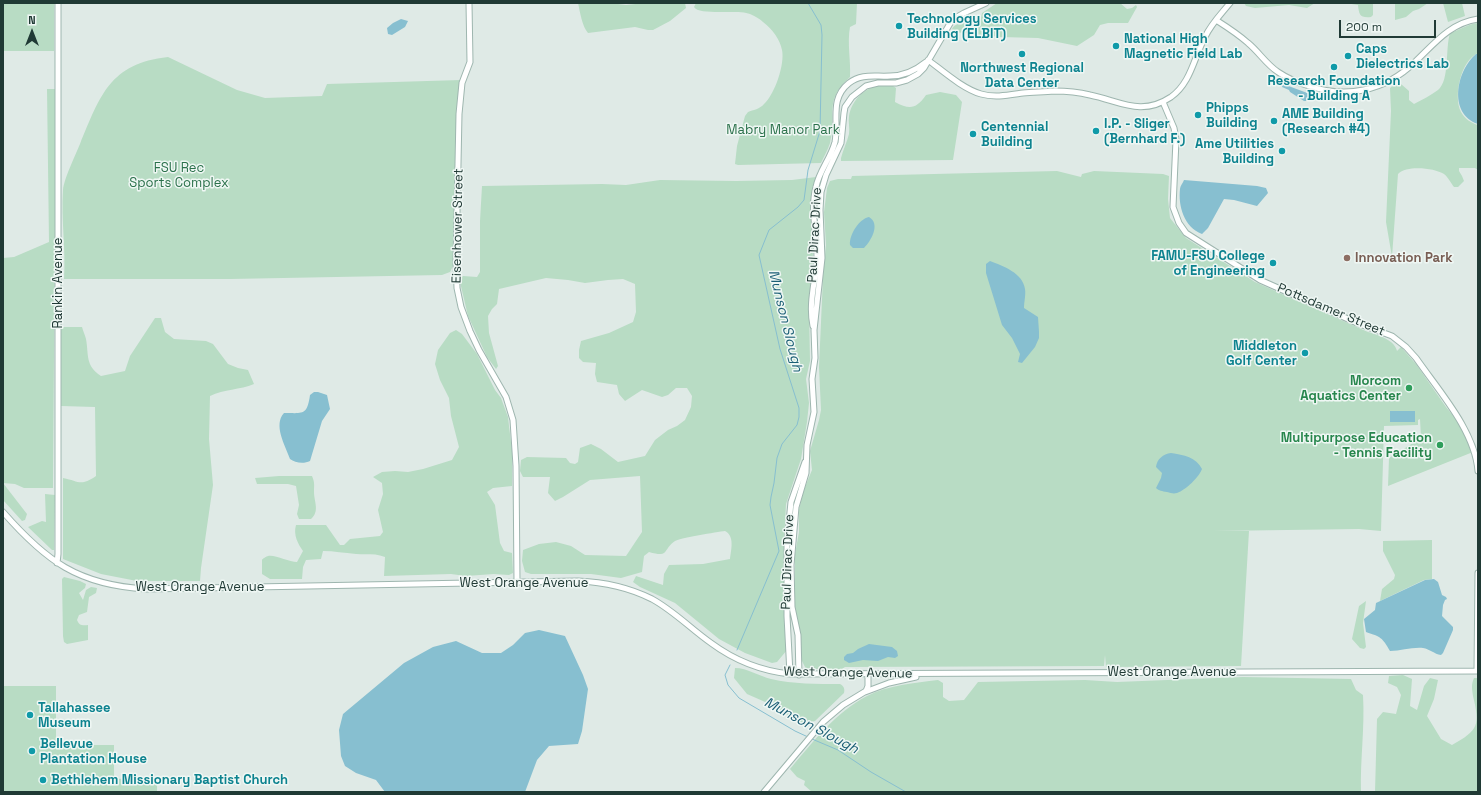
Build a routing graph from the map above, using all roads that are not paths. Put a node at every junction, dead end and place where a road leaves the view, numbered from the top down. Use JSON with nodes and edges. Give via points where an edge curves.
{"nodes":[{"id":1,"x":58,"y":3,"type":"edge"},
{"id":2,"x":469,"y":3,"type":"edge"},
{"id":3,"x":986,"y":3,"type":"edge"},
{"id":4,"x":1230,"y":3,"type":"edge"},
{"id":5,"x":1478,"y":19,"type":"edge"},
{"id":6,"x":1216,"y":20,"type":"junction"},
{"id":7,"x":928,"y":60,"type":"junction"},
{"id":8,"x":863,"y":76,"type":"junction"},
{"id":9,"x":866,"y":86,"type":"junction"},
{"id":10,"x":1163,"y":102,"type":"junction"},
{"id":11,"x":814,"y":335,"type":"junction"},
{"id":12,"x":807,"y":453,"type":"junction"},
{"id":13,"x":1478,"y":471,"type":"edge"},
{"id":14,"x":3,"y":512,"type":"edge"},
{"id":15,"x":57,"y":563,"type":"junction"},
{"id":16,"x":1478,"y":573,"type":"edge"},
{"id":17,"x":517,"y":582,"type":"junction"},
{"id":18,"x":1478,"y":671,"type":"edge"},
{"id":19,"x":790,"y":674,"type":"junction"},
{"id":20,"x":868,"y":674,"type":"junction"},
{"id":21,"x":932,"y":674,"type":"junction"},
{"id":22,"x":799,"y":675,"type":"junction"},
{"id":23,"x":862,"y":694,"type":"junction"},
{"id":24,"x":764,"y":792,"type":"edge"}],
"edges":[{"from":1,"to":15,"type":"street","name":"Rankin Avenue"},
{"from":2,"to":17,"type":"street","name":"Eisenhower Street","via":[[470,62],[462,84],[459,114],[457,288],[470,331],[506,397],[513,420]]},
{"from":3,"to":7,"type":"street","via":[[952,20]]},
{"from":4,"to":6,"type":"street"},
{"from":5,"to":6,"type":"street","via":[[1448,30],[1408,68],[1391,80],[1366,90],[1341,93],[1314,88],[1284,76],[1271,68],[1242,38]]},
{"from":6,"to":10,"type":"street","via":[[1205,36],[1184,83]]},
{"from":7,"to":8,"type":"street","via":[[915,70],[904,74]]},
{"from":7,"to":9,"type":"street","via":[[921,71],[907,80]]},
{"from":7,"to":10,"type":"street","via":[[971,90],[986,95],[1063,92],[1090,95],[1130,107],[1144,107]]},
{"from":8,"to":9,"type":"street"},
{"from":8,"to":11,"type":"street","name":"Paul Dirac Drive","via":[[849,83],[839,96],[835,108],[835,143],[816,186],[814,203],[817,256],[811,309]]},
{"from":9,"to":11,"type":"street","name":"Paul Dirac Drive","via":[[856,92],[845,107],[841,143],[821,192],[822,258]]},
{"from":10,"to":13,"type":"street","name":"Pottsdamer Street","via":[[1176,132],[1173,207],[1176,218],[1184,230],[1193,239],[1255,277],[1392,336],[1403,344],[1416,358],[1465,429],[1475,451]]},
{"from":11,"to":12,"type":"street","name":"Paul Dirac Drive","via":[[814,412]]},
{"from":12,"to":19,"type":"street","name":"Paul Dirac Drive","via":[[791,502],[787,543],[786,616]]},
{"from":12,"to":22,"type":"street","name":"Paul Dirac Drive","via":[[806,473],[796,507],[791,572],[792,607],[798,635]]},
{"from":14,"to":15,"type":"street","name":"West Orange Avenue","via":[[32,544]]},
{"from":15,"to":17,"type":"street","name":"West Orange Avenue","via":[[84,577],[104,583],[146,589]]},
{"from":16,"to":18,"type":"street"},
{"from":17,"to":19,"type":"street","name":"West Orange Avenue","via":[[588,582],[612,585],[634,592],[653,599],[731,656],[759,668]]},
{"from":18,"to":21,"type":"street","name":"West Orange Avenue"},
{"from":19,"to":22,"type":"street","name":"West Orange Avenue"},
{"from":20,"to":21,"type":"street","name":"West Orange Avenue"},
{"from":20,"to":22,"type":"street","name":"West Orange Avenue"},
{"from":20,"to":23,"type":"street","via":[[868,686]]},
{"from":21,"to":23,"type":"street","via":[[894,681]]},
{"from":23,"to":24,"type":"street","via":[[836,711],[813,732]]}]}
